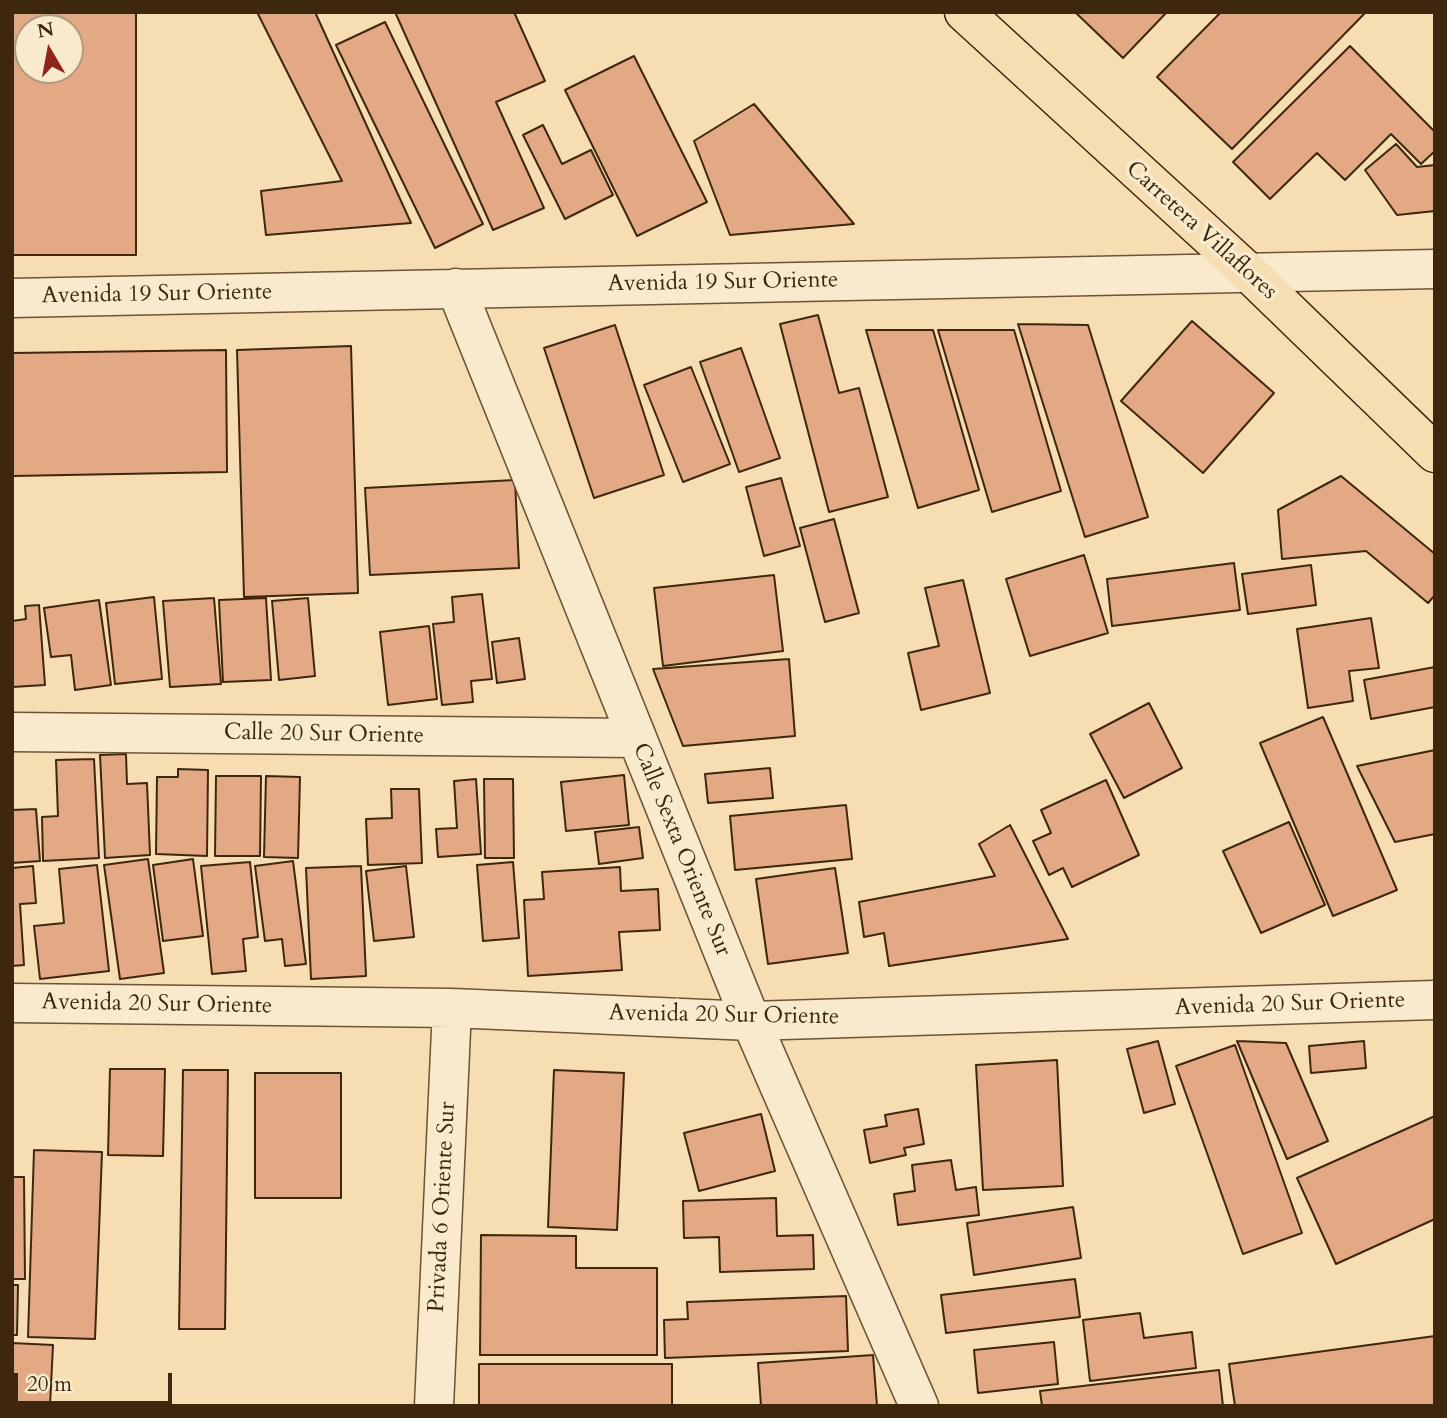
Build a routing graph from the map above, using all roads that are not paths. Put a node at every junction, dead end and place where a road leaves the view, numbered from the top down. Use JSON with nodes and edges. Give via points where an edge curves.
{"nodes":[{"id":1,"x":964,"y":12,"type":"edge"},
{"id":2,"x":1435,"y":270,"type":"edge"},
{"id":3,"x":1248,"y":272,"type":"junction"},
{"id":4,"x":456,"y":288,"type":"junction"},
{"id":5,"x":12,"y":298,"type":"edge"},
{"id":6,"x":1435,"y":453,"type":"edge"},
{"id":7,"x":12,"y":732,"type":"edge"},
{"id":8,"x":635,"y":738,"type":"junction"},
{"id":9,"x":1435,"y":1000,"type":"edge"},
{"id":10,"x":12,"y":1003,"type":"edge"},
{"id":11,"x":452,"y":1008,"type":"junction"},
{"id":12,"x":751,"y":1021,"type":"junction"},
{"id":13,"x":434,"y":1406,"type":"edge"},
{"id":14,"x":919,"y":1406,"type":"edge"}],
"edges":[{"from":1,"to":3,"type":"main road","name":"Carretera Villaflores"},
{"from":2,"to":3,"type":"street","name":"Avenida 19 Sur Oriente"},
{"from":3,"to":4,"type":"street","name":"Avenida 19 Sur Oriente"},
{"from":3,"to":6,"type":"main road","name":"Carretera Villaflores"},
{"from":4,"to":5,"type":"street","name":"Avenida 19 Sur Oriente"},
{"from":4,"to":8,"type":"street","name":"Calle Sexta Oriente Sur"},
{"from":7,"to":8,"type":"street","name":"Calle 20 Sur Oriente"},
{"from":8,"to":12,"type":"street","name":"Calle Sexta Oriente Sur"},
{"from":9,"to":12,"type":"street","name":"Avenida 20 Sur Oriente"},
{"from":10,"to":11,"type":"street","name":"Avenida 20 Sur Oriente"},
{"from":11,"to":12,"type":"street","name":"Avenida 20 Sur Oriente"},
{"from":11,"to":13,"type":"street","name":"Privada 6 Oriente Sur"},
{"from":12,"to":14,"type":"street","name":"Calle Sexta Oriente Sur"}]}
